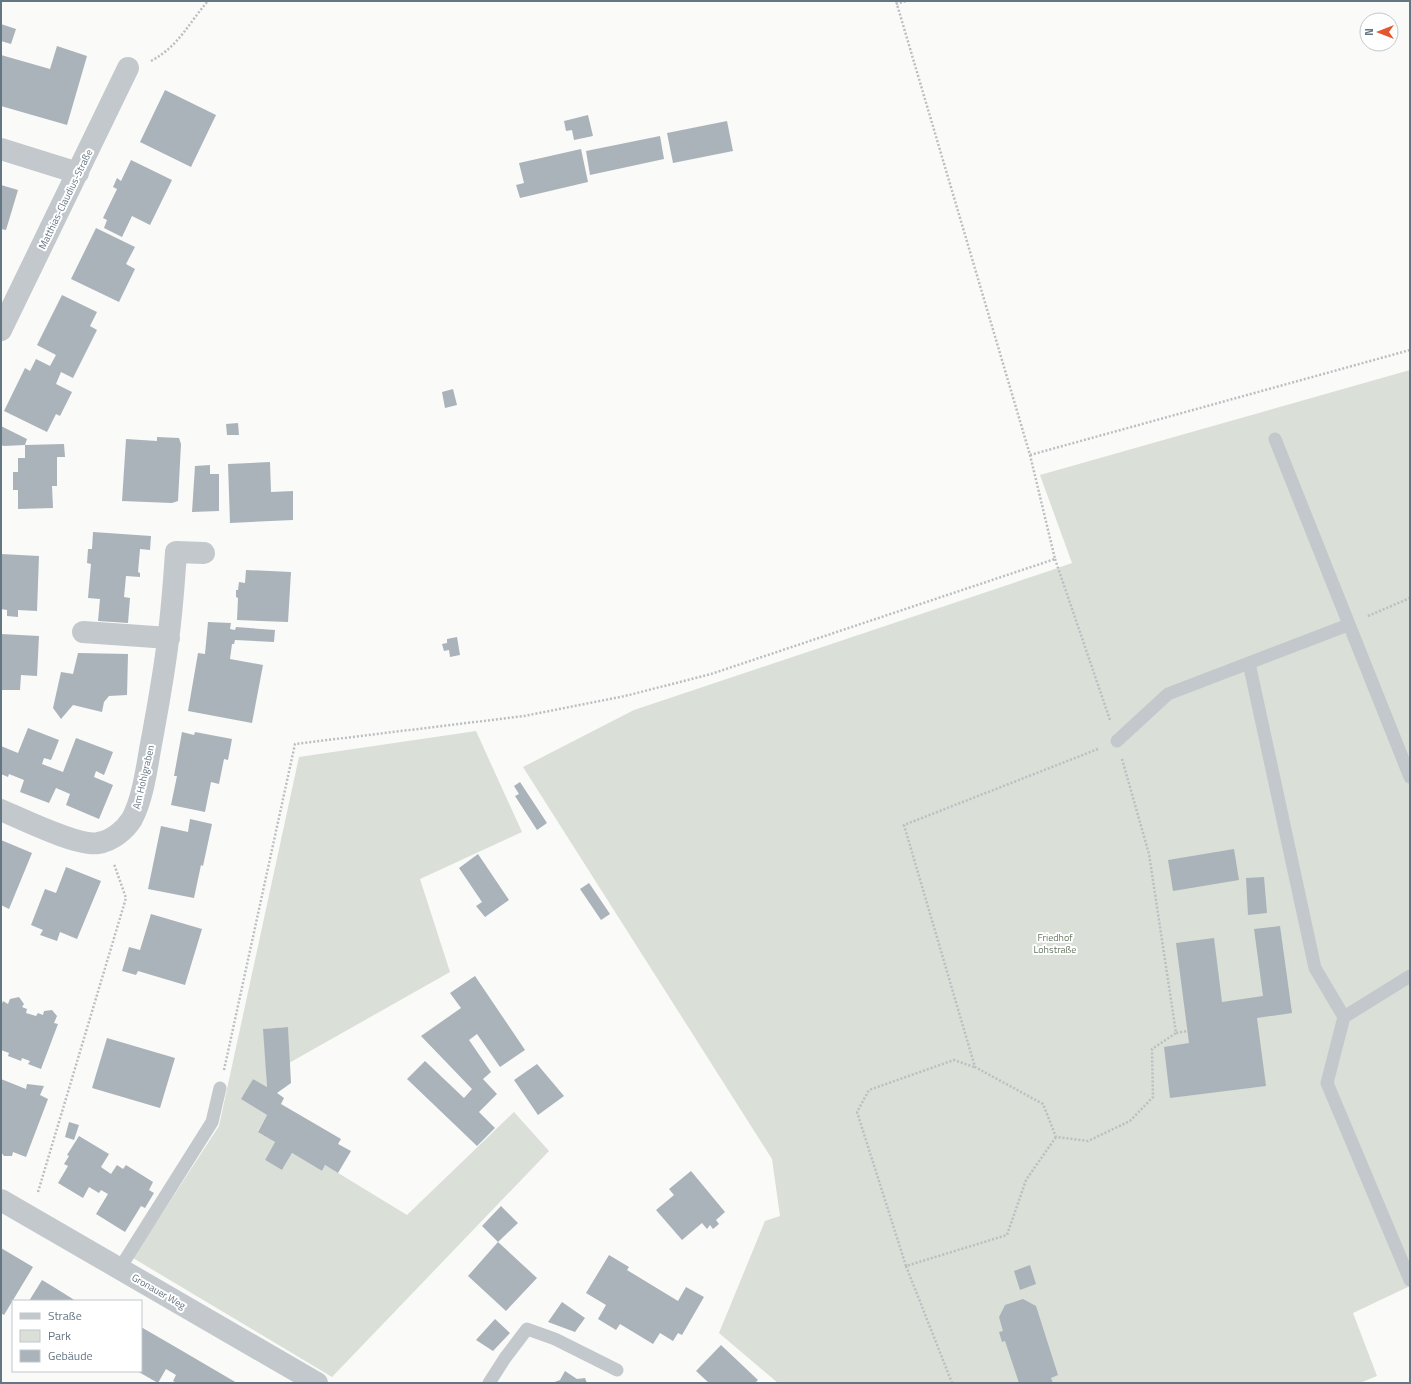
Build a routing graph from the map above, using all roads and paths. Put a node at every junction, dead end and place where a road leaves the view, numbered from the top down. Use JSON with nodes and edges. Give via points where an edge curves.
{"nodes":[{"id":1,"x":208,"y":1,"type":"edge"},
{"id":2,"x":906,"y":1,"type":"edge"},
{"id":3,"x":896,"y":2,"type":"edge"},
{"id":4,"x":128,"y":68,"type":"joint"},
{"id":5,"x":1,"y":149,"type":"edge"},
{"id":6,"x":78,"y":172,"type":"junction"},
{"id":7,"x":1,"y":330,"type":"edge"},
{"id":8,"x":1410,"y":350,"type":"edge"},
{"id":9,"x":1275,"y":439,"type":"dead end"},
{"id":10,"x":1030,"y":455,"type":"junction"},
{"id":11,"x":204,"y":553,"type":"dead end"},
{"id":12,"x":1055,"y":559,"type":"junction"},
{"id":13,"x":1410,"y":598,"type":"edge"},
{"id":14,"x":1348,"y":625,"type":"junction"},
{"id":15,"x":83,"y":632,"type":"dead end"},
{"id":16,"x":169,"y":638,"type":"junction"},
{"id":17,"x":1249,"y":663,"type":"junction"},
{"id":18,"x":1117,"y":742,"type":"junction"},
{"id":19,"x":1410,"y":777,"type":"edge"},
{"id":20,"x":1,"y":810,"type":"edge"},
{"id":21,"x":107,"y":841,"type":"junction"},
{"id":22,"x":1410,"y":976,"type":"edge"},
{"id":23,"x":1344,"y":1017,"type":"junction"},
{"id":24,"x":1187,"y":1031,"type":"dead end"},
{"id":25,"x":1176,"y":1033,"type":"junction"},
{"id":26,"x":975,"y":1067,"type":"junction"},
{"id":27,"x":220,"y":1088,"type":"joint"},
{"id":28,"x":1056,"y":1137,"type":"junction"},
{"id":29,"x":1,"y":1200,"type":"edge"},
{"id":30,"x":30,"y":1216,"type":"junction"},
{"id":31,"x":906,"y":1266,"type":"junction"},
{"id":32,"x":120,"y":1268,"type":"junction"},
{"id":33,"x":1410,"y":1280,"type":"edge"},
{"id":34,"x":617,"y":1370,"type":"dead end"},
{"id":35,"x":318,"y":1383,"type":"edge"},
{"id":36,"x":489,"y":1383,"type":"edge"},
{"id":37,"x":952,"y":1383,"type":"edge"}],
"edges":[{"from":1,"to":4,"type":"path","via":[[173,46],[148,62]]},
{"from":2,"to":3,"type":"path"},
{"from":3,"to":10,"type":"path"},
{"from":4,"to":6,"type":"street","name":"Matthias-Claudius-Straße"},
{"from":5,"to":6,"type":"street"},
{"from":6,"to":7,"type":"street","name":"Matthias-Claudius-Straße"},
{"from":8,"to":10,"type":"path"},
{"from":9,"to":14,"type":"lane"},
{"from":10,"to":12,"type":"path"},
{"from":11,"to":16,"type":"street","name":"Am Hohlgraben","via":[[176,552]]},
{"from":12,"to":18,"type":"path"},
{"from":12,"to":27,"type":"path","via":[[711,674],[625,696],[524,716],[295,744]]},
{"from":13,"to":14,"type":"path"},
{"from":14,"to":17,"type":"lane"},
{"from":14,"to":19,"type":"lane"},
{"from":15,"to":16,"type":"street"},
{"from":16,"to":21,"type":"street","name":"Am Hohlgraben","via":[[148,760],[136,811],[126,826]]},
{"from":17,"to":18,"type":"lane","via":[[1168,694]]},
{"from":17,"to":23,"type":"lane","via":[[1315,968]]},
{"from":18,"to":25,"type":"path","via":[[1149,854]]},
{"from":18,"to":26,"type":"path","via":[[904,825]]},
{"from":20,"to":21,"type":"street","via":[[86,843]]},
{"from":21,"to":30,"type":"path","via":[[126,898]]},
{"from":22,"to":23,"type":"lane"},
{"from":23,"to":33,"type":"lane","via":[[1327,1083]]},
{"from":24,"to":25,"type":"path"},
{"from":25,"to":28,"type":"path","via":[[1152,1049],[1153,1097],[1130,1121],[1088,1141]]},
{"from":26,"to":28,"type":"path","via":[[1043,1104]]},
{"from":26,"to":31,"type":"path","via":[[954,1060],[869,1090],[857,1112]]},
{"from":27,"to":32,"type":"lane","via":[[212,1122]]},
{"from":28,"to":31,"type":"path","via":[[1026,1180],[1007,1235]]},
{"from":29,"to":30,"type":"street","name":"Gronauer Weg"},
{"from":30,"to":32,"type":"street","name":"Gronauer Weg"},
{"from":31,"to":37,"type":"path"},
{"from":32,"to":35,"type":"street","name":"Gronauer Weg"},
{"from":34,"to":36,"type":"lane","via":[[555,1339],[527,1329]]}]}
